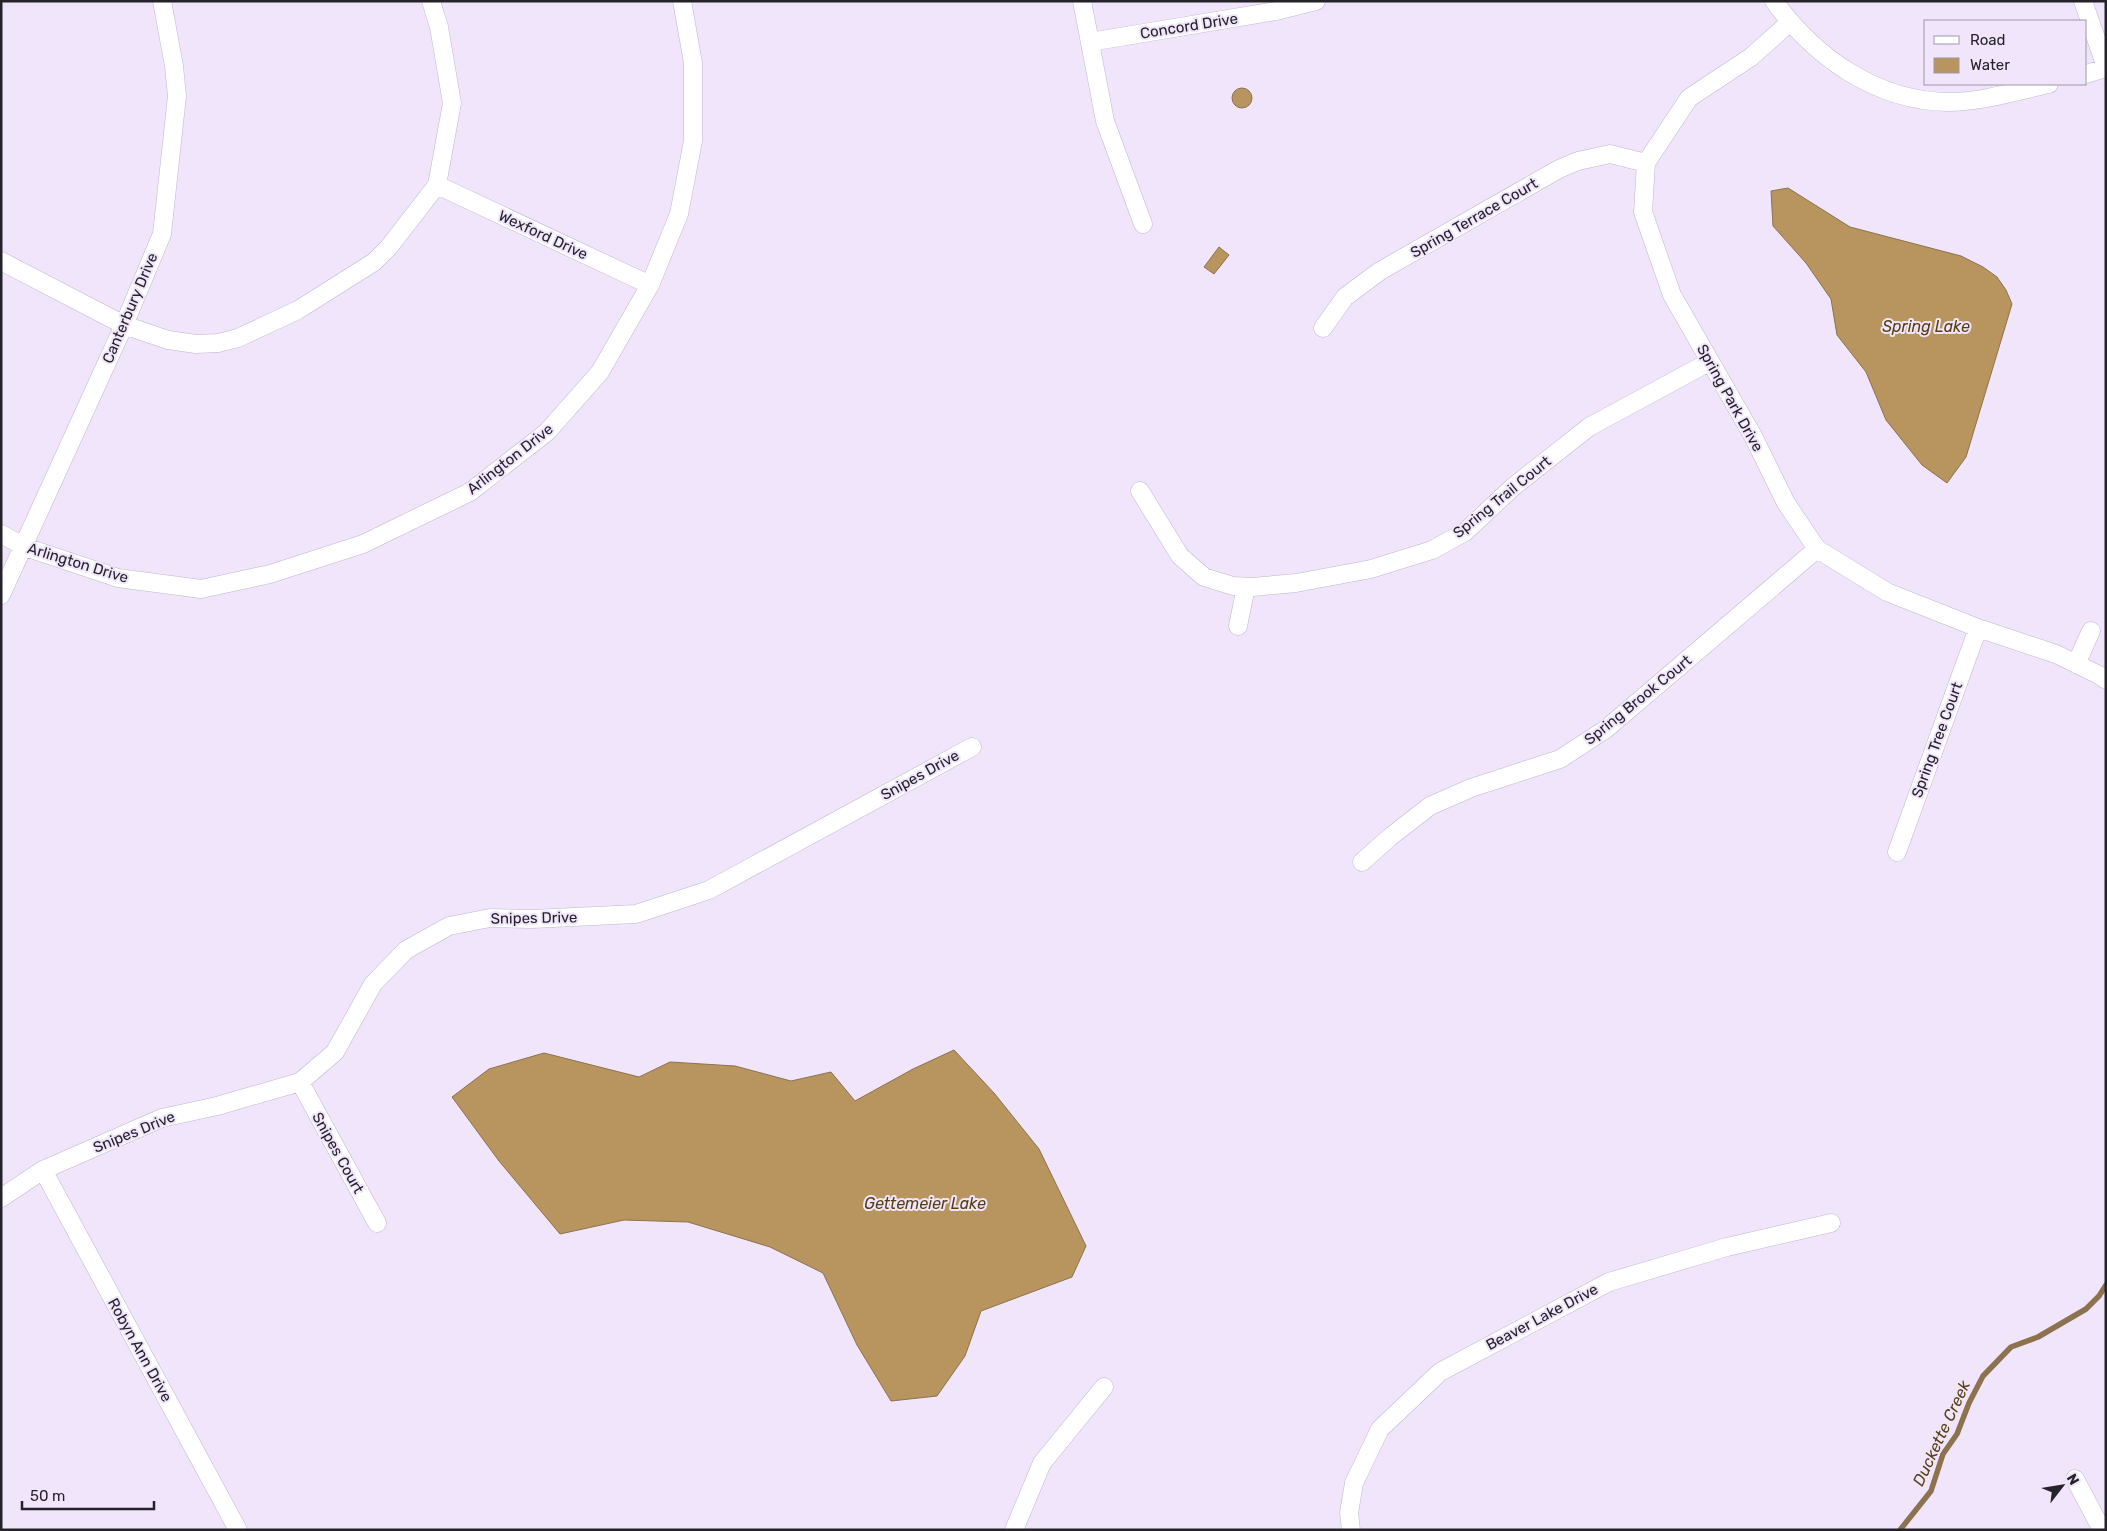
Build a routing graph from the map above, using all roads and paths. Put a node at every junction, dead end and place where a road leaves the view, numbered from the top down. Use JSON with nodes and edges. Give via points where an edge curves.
{"nodes":[{"id":1,"x":162,"y":1,"type":"edge"},
{"id":2,"x":431,"y":1,"type":"edge"},
{"id":3,"x":682,"y":1,"type":"edge"},
{"id":4,"x":1082,"y":1,"type":"edge"},
{"id":5,"x":1316,"y":1,"type":"edge"},
{"id":6,"x":1774,"y":1,"type":"edge"},
{"id":7,"x":2083,"y":1,"type":"edge"},
{"id":8,"x":1789,"y":23,"type":"junction"},
{"id":9,"x":1090,"y":42,"type":"junction"},
{"id":10,"x":2106,"y":68,"type":"edge"},
{"id":11,"x":2087,"y":74,"type":"edge"},
{"id":12,"x":2045,"y":85,"type":"edge"},
{"id":13,"x":1646,"y":163,"type":"junction"},
{"id":14,"x":437,"y":185,"type":"junction"},
{"id":15,"x":1142,"y":224,"type":"dead end"},
{"id":16,"x":1,"y":261,"type":"edge"},
{"id":17,"x":650,"y":285,"type":"junction"},
{"id":18,"x":124,"y":325,"type":"junction"},
{"id":19,"x":1323,"y":328,"type":"dead end"},
{"id":20,"x":1709,"y":362,"type":"junction"},
{"id":21,"x":1140,"y":491,"type":"dead end"},
{"id":22,"x":1,"y":534,"type":"edge"},
{"id":23,"x":25,"y":547,"type":"junction"},
{"id":24,"x":1817,"y":549,"type":"junction"},
{"id":25,"x":1246,"y":587,"type":"junction"},
{"id":26,"x":1,"y":596,"type":"edge"},
{"id":27,"x":1238,"y":626,"type":"dead end"},
{"id":28,"x":1978,"y":628,"type":"junction"},
{"id":29,"x":2091,"y":631,"type":"dead end"},
{"id":30,"x":2076,"y":664,"type":"junction"},
{"id":31,"x":2106,"y":680,"type":"edge"},
{"id":32,"x":972,"y":746,"type":"dead end"},
{"id":33,"x":1897,"y":852,"type":"dead end"},
{"id":34,"x":1362,"y":862,"type":"dead end"},
{"id":35,"x":300,"y":1082,"type":"junction"},
{"id":36,"x":43,"y":1170,"type":"junction"},
{"id":37,"x":1,"y":1198,"type":"edge"},
{"id":38,"x":377,"y":1223,"type":"dead end"},
{"id":39,"x":1831,"y":1223,"type":"dead end"},
{"id":40,"x":1104,"y":1387,"type":"dead end"},
{"id":41,"x":2074,"y":1478,"type":"dead end"},
{"id":42,"x":238,"y":1530,"type":"edge"},
{"id":43,"x":1014,"y":1530,"type":"edge"},
{"id":44,"x":1351,"y":1530,"type":"edge"},
{"id":45,"x":2102,"y":1530,"type":"edge"}],
"edges":[{"from":1,"to":18,"type":"street","name":"Canterbury Drive","via":[[177,96],[162,234]]},
{"from":2,"to":14,"type":"street","via":[[439,27],[452,103]]},
{"from":3,"to":17,"type":"street","name":"Arlington Drive","via":[[692,63],[693,141],[679,214]]},
{"from":4,"to":9,"type":"street"},
{"from":5,"to":9,"type":"street","name":"Concord Drive","via":[[1276,11]]},
{"from":6,"to":8,"type":"street"},
{"from":7,"to":10,"type":"street"},
{"from":8,"to":12,"type":"street","via":[[1819,52],[1854,76],[1910,98],[1949,102]]},
{"from":8,"to":13,"type":"street","via":[[1751,57],[1689,98]]},
{"from":9,"to":15,"type":"street","via":[[1105,121]]},
{"from":10,"to":11,"type":"street"},
{"from":13,"to":19,"type":"street","name":"Spring Terrace Court","via":[[1610,154],[1559,169],[1380,271],[1345,297]]},
{"from":13,"to":20,"type":"street","name":"Spring Park Drive","via":[[1644,212],[1672,295]]},
{"from":14,"to":17,"type":"street","name":"Wexford Drive"},
{"from":14,"to":18,"type":"street","via":[[390,247],[374,262],[298,310],[238,338],[196,344],[168,340]]},
{"from":16,"to":18,"type":"street"},
{"from":17,"to":23,"type":"street","name":"Arlington Drive","via":[[600,372],[547,432],[470,492],[362,544],[270,574],[202,589],[118,578]]},
{"from":18,"to":23,"type":"street","name":"Canterbury Drive"},
{"from":20,"to":24,"type":"street","name":"Spring Park Drive","via":[[1753,436],[1786,503]]},
{"from":20,"to":25,"type":"street","name":"Spring Trail Court","via":[[1589,427],[1513,487],[1465,532],[1432,550],[1371,569],[1296,584]]},
{"from":21,"to":25,"type":"street","name":"Spring Trail Court","via":[[1180,556],[1204,577]]},
{"from":22,"to":23,"type":"street","name":"Arlington Drive"},
{"from":23,"to":26,"type":"street","name":"Canterbury Drive"},
{"from":24,"to":28,"type":"street","name":"Spring Park Drive","via":[[1887,592]]},
{"from":24,"to":34,"type":"street","name":"Spring Brook Court","via":[[1606,729],[1560,759],[1471,788],[1430,806]]},
{"from":25,"to":27,"type":"street"},
{"from":28,"to":30,"type":"street","name":"Spring Park Drive"},
{"from":28,"to":33,"type":"street","name":"Spring Tree Court"},
{"from":29,"to":30,"type":"street"},
{"from":30,"to":31,"type":"street","name":"Spring Park Drive"},
{"from":32,"to":35,"type":"street","name":"Snipes Drive","via":[[700,893],[636,914],[490,918],[449,926],[406,950],[373,984],[335,1052]]},
{"from":35,"to":36,"type":"street","name":"Snipes Drive","via":[[162,1118]]},
{"from":35,"to":38,"type":"street","name":"Snipes Court"},
{"from":36,"to":37,"type":"street","name":"Snipes Drive"},
{"from":36,"to":42,"type":"street","name":"Robyn Ann Drive"},
{"from":39,"to":44,"type":"street","name":"Beaver Lake Drive","via":[[1727,1247],[1609,1282],[1440,1372],[1380,1429],[1354,1483],[1349,1513]]},
{"from":40,"to":43,"type":"street","via":[[1042,1463]]},
{"from":41,"to":45,"type":"street"}]}
